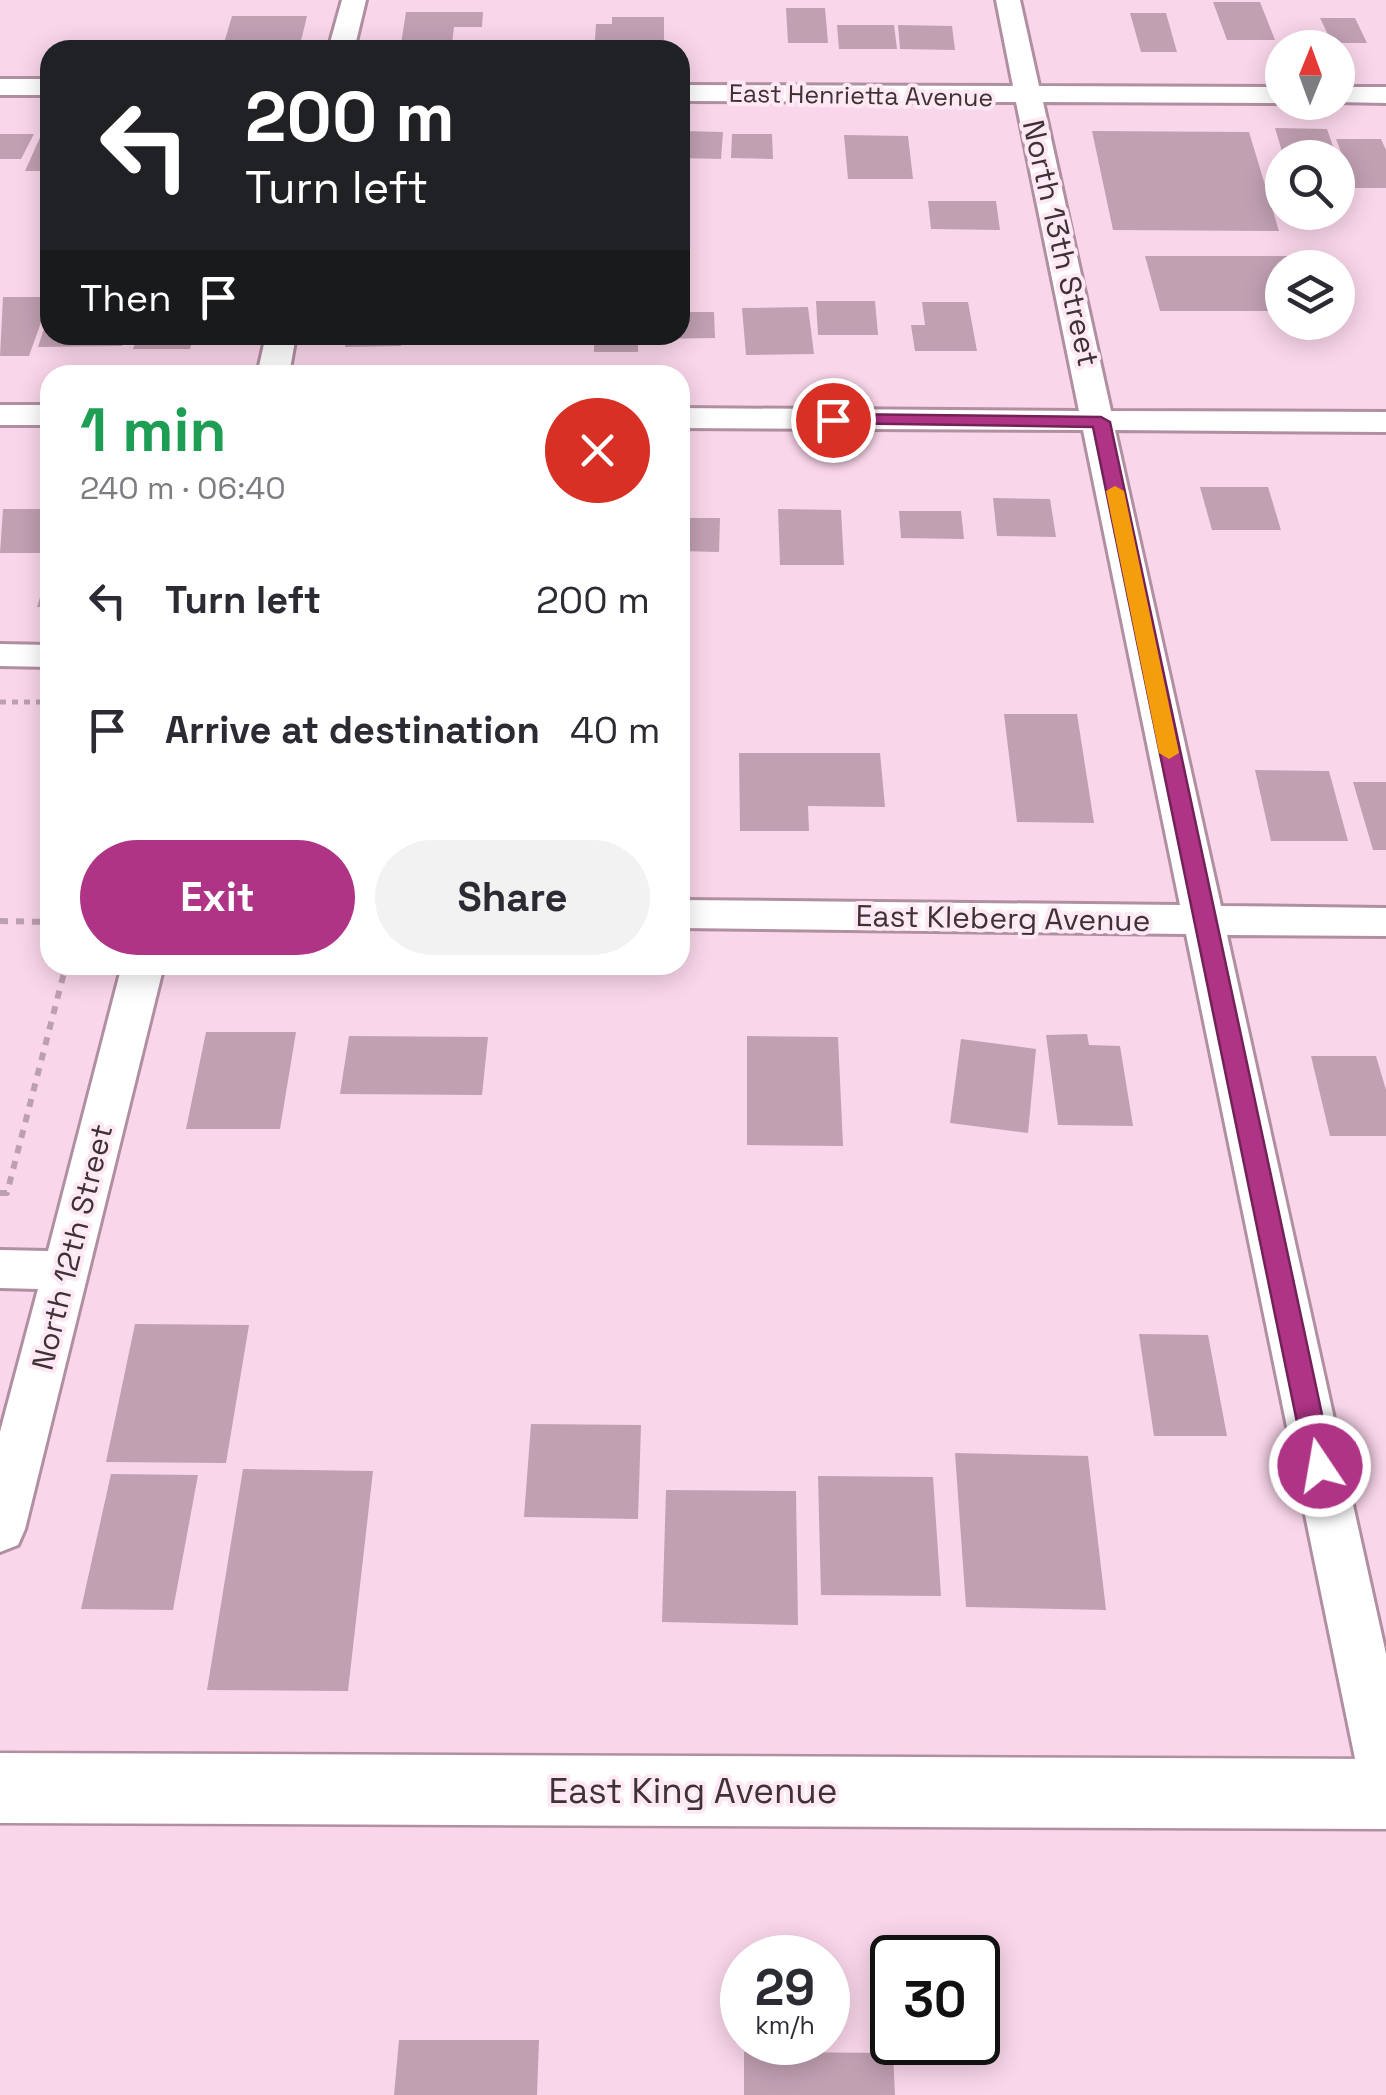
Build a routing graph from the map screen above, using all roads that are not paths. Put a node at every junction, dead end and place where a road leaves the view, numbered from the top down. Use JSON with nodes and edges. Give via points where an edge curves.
{"nodes":[{"id":1,"x":354,"y":0,"type":"edge"},
{"id":2,"x":1008,"y":0,"type":"edge"},
{"id":3,"x":344,"y":40,"type":"edge"},
{"id":4,"x":0,"y":87,"type":"edge"},
{"id":5,"x":40,"y":88,"type":"edge"},
{"id":6,"x":690,"y":93,"type":"edge"},
{"id":7,"x":1386,"y":94,"type":"edge"},
{"id":8,"x":1265,"y":95,"type":"edge"},
{"id":9,"x":1355,"y":95,"type":"edge"},
{"id":10,"x":1028,"y":97,"type":"junction"},
{"id":11,"x":40,"y":415,"type":"edge"},
{"id":12,"x":0,"y":416,"type":"edge"},
{"id":13,"x":690,"y":418,"type":"edge"},
{"id":14,"x":1101,"y":422,"type":"junction"},
{"id":15,"x":1386,"y":422,"type":"edge"},
{"id":16,"x":0,"y":655,"type":"edge"},
{"id":17,"x":40,"y":656,"type":"edge"},
{"id":18,"x":690,"y":914,"type":"edge"},
{"id":19,"x":1203,"y":921,"type":"junction"},
{"id":20,"x":1386,"y":922,"type":"edge"},
{"id":21,"x":140,"y":975,"type":"edge"},
{"id":22,"x":0,"y":1270,"type":"edge"},
{"id":23,"x":66,"y":1270,"type":"junction"},
{"id":24,"x":0,"y":1529,"type":"edge"},
{"id":25,"x":1386,"y":1778,"type":"edge"},
{"id":26,"x":0,"y":1788,"type":"edge"},
{"id":27,"x":1386,"y":1794,"type":"edge"}],
"edges":[{"from":1,"to":3,"type":"street"},
{"from":2,"to":10,"type":"street","name":"North 13th Street"},
{"from":4,"to":5,"type":"street"},
{"from":6,"to":10,"type":"street","name":"East Henrietta Avenue"},
{"from":7,"to":9,"type":"street"},
{"from":8,"to":10,"type":"street","name":"East Henrietta Avenue"},
{"from":10,"to":14,"type":"street","name":"North 13th Street"},
{"from":11,"to":12,"type":"street"},
{"from":13,"to":14,"type":"street"},
{"from":14,"to":15,"type":"street"},
{"from":14,"to":19,"type":"street","name":"North 13th Street"},
{"from":16,"to":17,"type":"street"},
{"from":18,"to":19,"type":"street","name":"East Kleberg Avenue"},
{"from":19,"to":20,"type":"street","name":"East Kleberg Avenue"},
{"from":19,"to":25,"type":"street","name":"North 13th Street"},
{"from":21,"to":23,"type":"street","name":"North 12th Street"},
{"from":22,"to":23,"type":"street"},
{"from":23,"to":24,"type":"street","name":"North 12th Street"},
{"from":26,"to":27,"type":"main road","name":"East King Avenue"}]}
